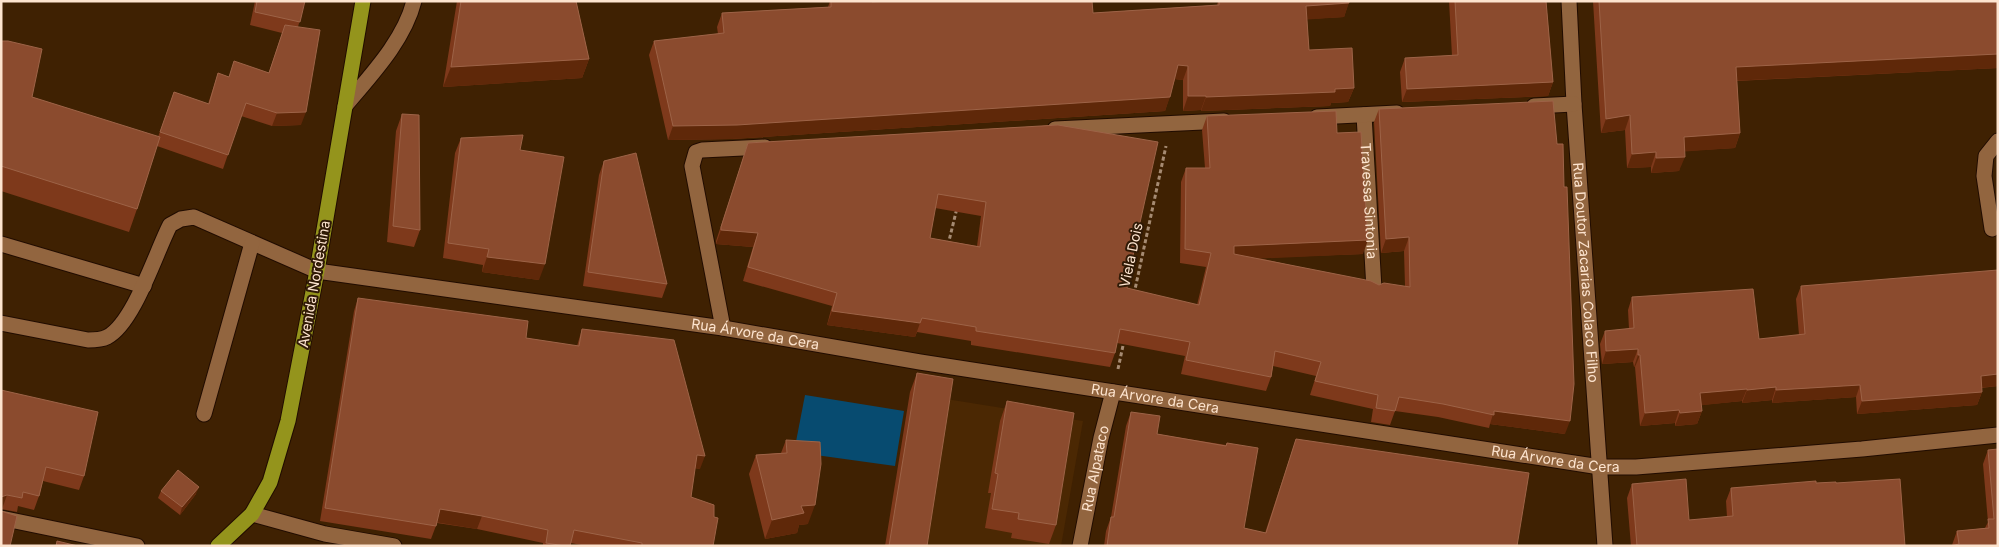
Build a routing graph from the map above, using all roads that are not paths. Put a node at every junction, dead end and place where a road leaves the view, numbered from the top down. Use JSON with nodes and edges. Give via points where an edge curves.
{"nodes":[{"id":1,"x":362,"y":1,"type":"edge"},
{"id":2,"x":414,"y":1,"type":"edge"},
{"id":3,"x":1569,"y":1,"type":"edge"},
{"id":4,"x":1574,"y":104,"type":"junction"},
{"id":5,"x":344,"y":106,"type":"junction"},
{"id":6,"x":1524,"y":107,"type":"edge"},
{"id":7,"x":1415,"y":112,"type":"edge"},
{"id":8,"x":1364,"y":115,"type":"junction"},
{"id":9,"x":1307,"y":118,"type":"edge"},
{"id":10,"x":1242,"y":120,"type":"edge"},
{"id":11,"x":1045,"y":130,"type":"edge"},
{"id":12,"x":1998,"y":141,"type":"edge"},
{"id":13,"x":780,"y":146,"type":"edge"},
{"id":14,"x":1992,"y":229,"type":"dead end"},
{"id":15,"x":252,"y":243,"type":"junction"},
{"id":16,"x":1,"y":244,"type":"edge"},
{"id":17,"x":317,"y":271,"type":"junction"},
{"id":18,"x":144,"y":286,"type":"junction"},
{"id":19,"x":1374,"y":289,"type":"edge"},
{"id":20,"x":1,"y":323,"type":"edge"},
{"id":21,"x":723,"y":328,"type":"junction"},
{"id":22,"x":1113,"y":392,"type":"junction"},
{"id":23,"x":204,"y":414,"type":"dead end"},
{"id":24,"x":1998,"y":435,"type":"edge"},
{"id":25,"x":1600,"y":467,"type":"junction"},
{"id":26,"x":252,"y":514,"type":"junction"},
{"id":27,"x":1,"y":518,"type":"edge"},
{"id":28,"x":226,"y":544,"type":"edge"},
{"id":29,"x":137,"y":546,"type":"edge"},
{"id":30,"x":394,"y":546,"type":"edge"},
{"id":31,"x":1080,"y":546,"type":"edge"},
{"id":32,"x":1605,"y":546,"type":"edge"}],
"edges":[{"from":1,"to":5,"type":"main road","name":"Avenida Nordestina"},
{"from":2,"to":5,"type":"street","via":[[386,57]]},
{"from":3,"to":4,"type":"street","name":"Rua Doutor Zacarias Colaco Filho"},
{"from":4,"to":6,"type":"street"},
{"from":4,"to":25,"type":"street","name":"Rua Doutor Zacarias Colaco Filho"},
{"from":5,"to":17,"type":"main road","name":"Avenida Nordestina"},
{"from":7,"to":8,"type":"street"},
{"from":8,"to":9,"type":"street"},
{"from":8,"to":19,"type":"street","name":"Travessa Sintonia"},
{"from":10,"to":11,"type":"street"},
{"from":12,"to":14,"type":"street","via":[[1986,156],[1984,176]]},
{"from":13,"to":21,"type":"street","via":[[696,152],[692,166]]},
{"from":15,"to":17,"type":"street","name":"Rua Árvore da Cera"},
{"from":15,"to":18,"type":"street","name":"Rua Árvore da Cera","via":[[194,217],[181,219],[170,225]]},
{"from":15,"to":23,"type":"street"},
{"from":16,"to":18,"type":"street"},
{"from":17,"to":21,"type":"street","name":"Rua Árvore da Cera"},
{"from":17,"to":26,"type":"main road","name":"Avenida Nordestina","via":[[288,421],[270,482]]},
{"from":18,"to":20,"type":"street","name":"Rua Árvore da Cera","via":[[116,330],[97,340]]},
{"from":21,"to":22,"type":"street","name":"Rua Árvore da Cera"},
{"from":22,"to":25,"type":"street","name":"Rua Árvore da Cera"},
{"from":22,"to":31,"type":"street","name":"Rua Alpataco"},
{"from":24,"to":25,"type":"street","name":"Rua Árvore da Cera","via":[[1862,450]]},
{"from":25,"to":32,"type":"street","name":"Rua Doutor Zacarias Colaco Filho"},
{"from":26,"to":28,"type":"main road","name":"Avenida Nordestina"},
{"from":26,"to":30,"type":"street","via":[[325,534]]},
{"from":27,"to":29,"type":"street"}]}
